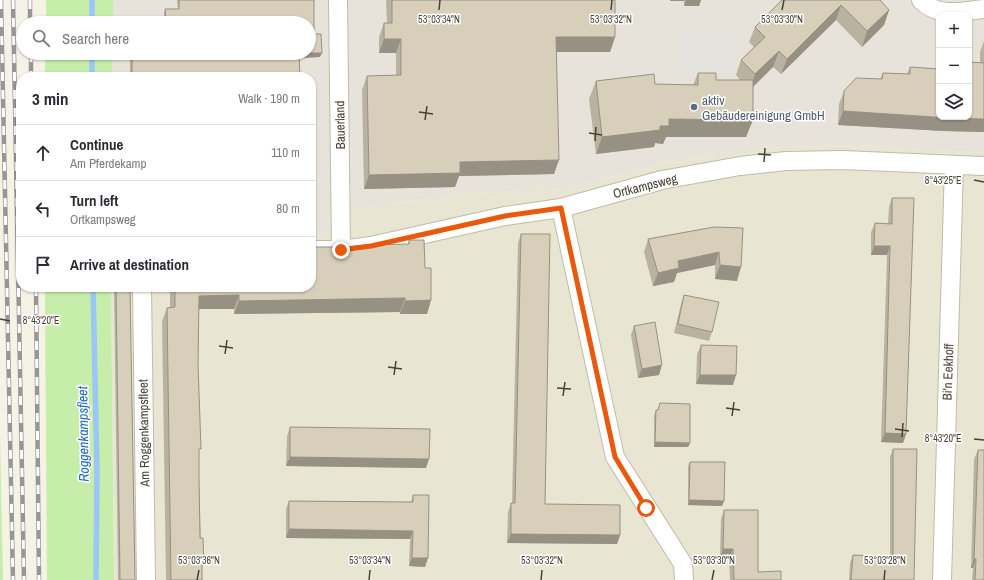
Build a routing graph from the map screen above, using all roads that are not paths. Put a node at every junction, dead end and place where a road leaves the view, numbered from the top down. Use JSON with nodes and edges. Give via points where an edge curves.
{"nodes":[{"id":1,"x":338,"y":0,"type":"edge"},
{"id":2,"x":921,"y":0,"type":"edge"},
{"id":3,"x":984,"y":9,"type":"edge"},
{"id":4,"x":954,"y":165,"type":"junction"},
{"id":5,"x":984,"y":166,"type":"edge"},
{"id":6,"x":561,"y":208,"type":"junction"},
{"id":7,"x":316,"y":250,"type":"edge"},
{"id":8,"x":341,"y":250,"type":"junction"},
{"id":9,"x":142,"y":292,"type":"edge"},
{"id":10,"x":146,"y":580,"type":"edge"},
{"id":11,"x":684,"y":580,"type":"edge"},
{"id":12,"x":942,"y":580,"type":"edge"}],
"edges":[{"from":1,"to":8,"type":"street","name":"Bauerland"},
{"from":2,"to":3,"type":"street","via":[[926,6],[944,13]]},
{"from":4,"to":5,"type":"street","name":"Ortkampsweg"},
{"from":4,"to":6,"type":"street","name":"Ortkampsweg","via":[[842,160],[778,161],[662,180]]},
{"from":4,"to":12,"type":"street","name":"Bi'n Eekhoff"},
{"from":6,"to":8,"type":"street","name":"Ortkampsweg","via":[[505,216],[371,246]]},
{"from":6,"to":11,"type":"street","via":[[615,457],[683,564]]},
{"from":7,"to":8,"type":"street","name":"Ortkampsweg"},
{"from":9,"to":10,"type":"street","name":"Am Roggenkampsfleet"}]}
